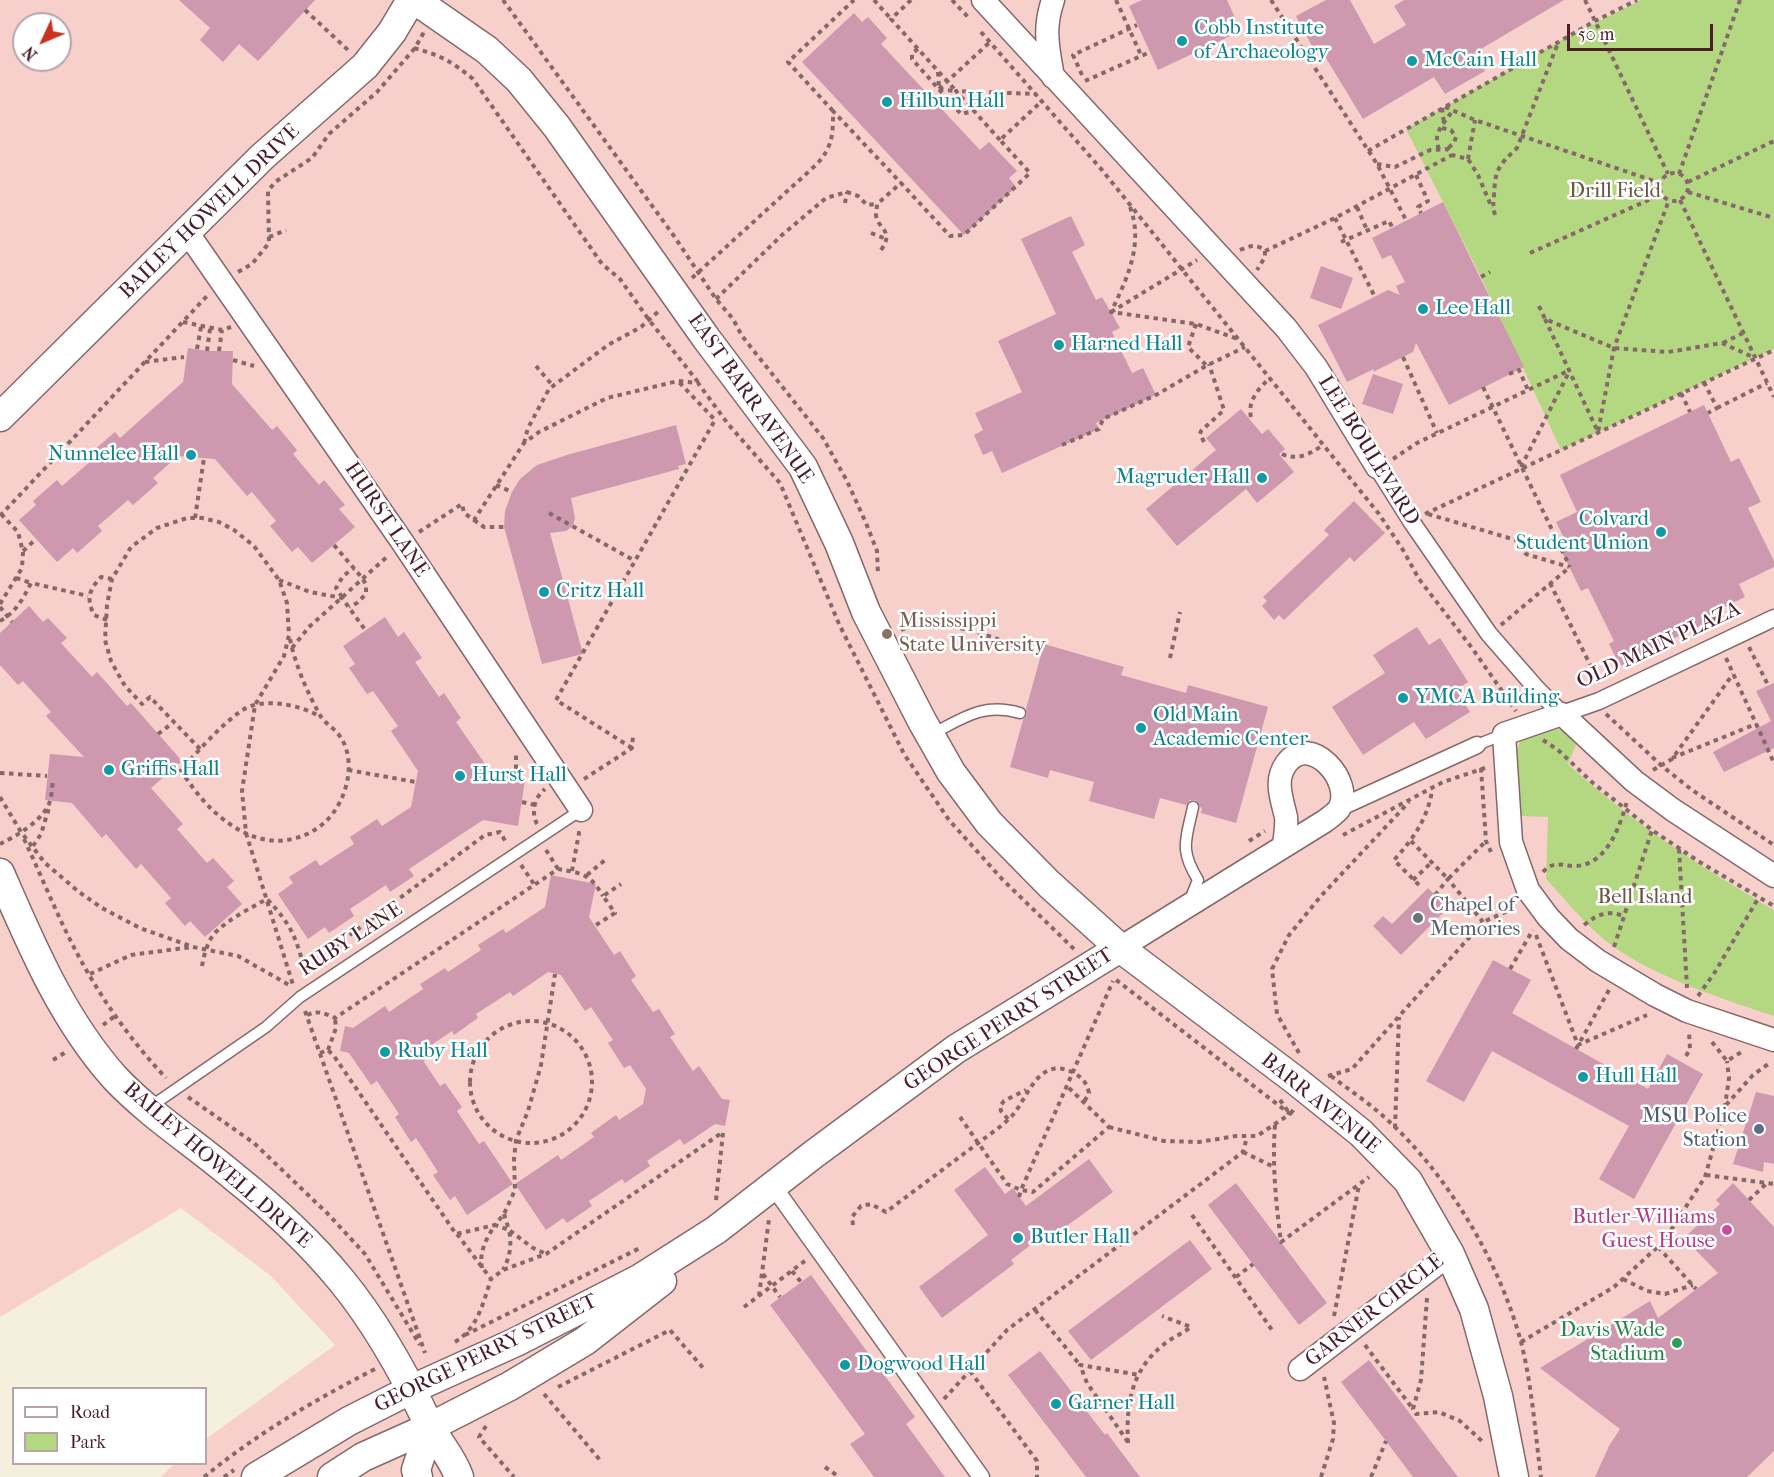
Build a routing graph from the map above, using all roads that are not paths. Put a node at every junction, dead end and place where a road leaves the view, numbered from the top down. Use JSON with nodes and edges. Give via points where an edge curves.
{"nodes":[{"id":1,"x":983,"y":0,"type":"edge"},
{"id":2,"x":1053,"y":0,"type":"edge"},
{"id":3,"x":420,"y":4,"type":"edge"},
{"id":4,"x":1053,"y":77,"type":"junction"},
{"id":5,"x":187,"y":232,"type":"junction"},
{"id":6,"x":0,"y":417,"type":"edge"},
{"id":7,"x":1385,"y":463,"type":"joint"},
{"id":8,"x":1774,"y":618,"type":"edge"},
{"id":9,"x":1020,"y":713,"type":"dead end"},
{"id":10,"x":1562,"y":714,"type":"junction"},
{"id":11,"x":1504,"y":734,"type":"junction"},
{"id":12,"x":930,"y":735,"type":"junction"},
{"id":13,"x":1477,"y":745,"type":"joint"},
{"id":14,"x":1193,"y":807,"type":"dead end"},
{"id":15,"x":1340,"y":808,"type":"junction"},
{"id":16,"x":581,"y":810,"type":"joint"},
{"id":17,"x":1284,"y":845,"type":"junction"},
{"id":18,"x":0,"y":873,"type":"edge"},
{"id":19,"x":1774,"y":876,"type":"edge"},
{"id":20,"x":1187,"y":907,"type":"junction"},
{"id":21,"x":1120,"y":948,"type":"junction"},
{"id":22,"x":1774,"y":1040,"type":"edge"},
{"id":23,"x":147,"y":1108,"type":"junction"},
{"id":24,"x":773,"y":1186,"type":"junction"},
{"id":25,"x":716,"y":1220,"type":"junction"},
{"id":26,"x":1450,"y":1254,"type":"junction"},
{"id":27,"x":1300,"y":1370,"type":"dead end"},
{"id":28,"x":412,"y":1389,"type":"junction"},
{"id":29,"x":430,"y":1427,"type":"junction"},
{"id":30,"x":256,"y":1477,"type":"edge"},
{"id":31,"x":332,"y":1477,"type":"edge"},
{"id":32,"x":418,"y":1477,"type":"edge"},
{"id":33,"x":459,"y":1477,"type":"edge"},
{"id":34,"x":981,"y":1477,"type":"edge"},
{"id":35,"x":1514,"y":1477,"type":"edge"}],
"edges":[{"from":1,"to":4,"type":"street","name":"LEE BOULEVARD"},
{"from":2,"to":4,"type":"street","via":[[1046,36]]},
{"from":3,"to":5,"type":"street","name":"BAILEY HOWELL DRIVE","via":[[403,40],[374,75],[262,157]]},
{"from":3,"to":12,"type":"street","name":"EAST BARR AVENUE","via":[[487,50],[519,80],[803,467],[866,612]]},
{"from":4,"to":7,"type":"street","name":"LEE BOULEVARD","via":[[1286,328]]},
{"from":5,"to":6,"type":"street","name":"BAILEY HOWELL DRIVE"},
{"from":5,"to":16,"type":"street","name":"HURST LANE","via":[[403,543]]},
{"from":7,"to":10,"type":"street","name":"LEE BOULEVARD","via":[[1411,521],[1489,634]]},
{"from":8,"to":10,"type":"street","name":"OLD MAIN PLAZA"},
{"from":9,"to":12,"type":"lane","via":[[1003,708],[979,710]]},
{"from":10,"to":11,"type":"street","name":"GEORGE PERRY STREET","via":[[1532,735]]},
{"from":10,"to":19,"type":"street","name":"LEE BOULEVARD","via":[[1634,781]]},
{"from":11,"to":13,"type":"lane","name":"GEORGE PERRY STREET"},
{"from":11,"to":22,"type":"street","via":[[1511,842],[1528,890],[1548,917],[1569,939],[1611,971],[1655,996]]},
{"from":12,"to":21,"type":"street","name":"EAST BARR AVENUE","via":[[951,772],[989,822],[1049,884]]},
{"from":13,"to":15,"type":"street","name":"GEORGE PERRY STREET"},
{"from":14,"to":20,"type":"lane","via":[[1185,843],[1186,861],[1198,880]]},
{"from":15,"to":17,"type":"street","name":"GEORGE PERRY STREET"},
{"from":15,"to":17,"type":"street","via":[[1342,791],[1335,773],[1323,759],[1314,754],[1288,761],[1281,773],[1280,786],[1286,820]]},
{"from":16,"to":23,"type":"lane","name":"RUBY LANE","via":[[300,997],[266,1027]]},
{"from":17,"to":20,"type":"street","name":"GEORGE PERRY STREET"},
{"from":18,"to":23,"type":"street","name":"BAILEY HOWELL DRIVE","via":[[40,963],[74,1024],[114,1077]]},
{"from":20,"to":21,"type":"street","name":"GEORGE PERRY STREET"},
{"from":21,"to":24,"type":"street","name":"GEORGE PERRY STREET","via":[[956,1049]]},
{"from":21,"to":26,"type":"street","name":"BARR AVENUE","via":[[1361,1133],[1408,1181]]},
{"from":23,"to":28,"type":"street","name":"BAILEY HOWELL DRIVE","via":[[294,1229],[341,1280]]},
{"from":24,"to":25,"type":"street","name":"GEORGE PERRY STREET"},
{"from":24,"to":34,"type":"street"},
{"from":25,"to":28,"type":"street","name":"GEORGE PERRY STREET","via":[[639,1279],[516,1342]]},
{"from":25,"to":29,"type":"street","name":"GEORGE PERRY STREET","via":[[656,1287],[585,1341]]},
{"from":26,"to":27,"type":"street","name":"GARNER CIRCLE"},
{"from":26,"to":35,"type":"street","name":"BARR AVENUE","via":[[1474,1309],[1498,1395]]},
{"from":28,"to":29,"type":"street","name":"BAILEY HOWELL DRIVE"},
{"from":28,"to":30,"type":"street","name":"GEORGE PERRY STREET","via":[[349,1421]]},
{"from":29,"to":31,"type":"street","name":"GEORGE PERRY STREET","via":[[363,1457]]},
{"from":29,"to":32,"type":"street","via":[[416,1470]]},
{"from":29,"to":33,"type":"street"}]}
